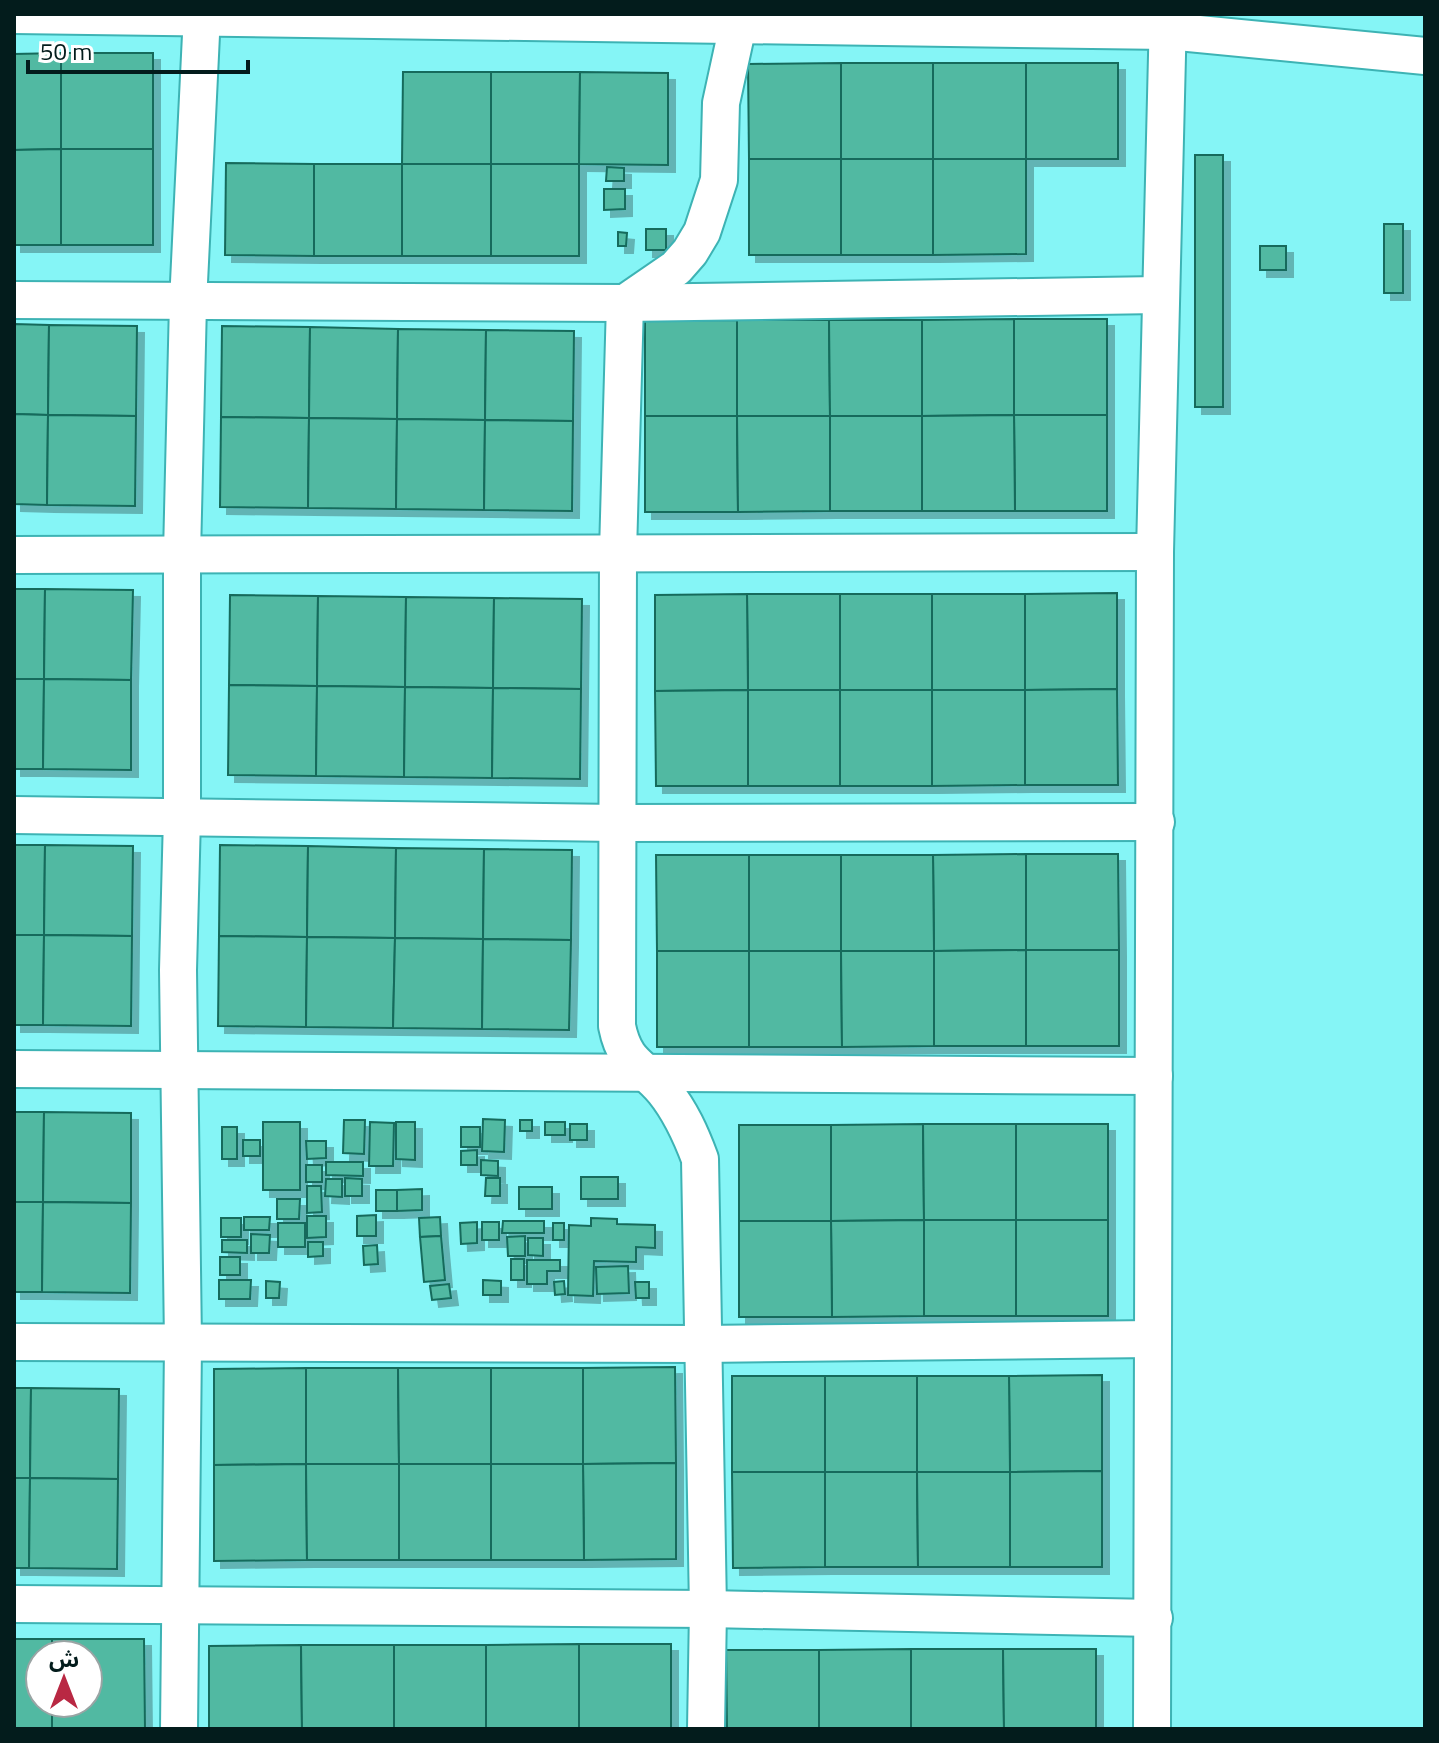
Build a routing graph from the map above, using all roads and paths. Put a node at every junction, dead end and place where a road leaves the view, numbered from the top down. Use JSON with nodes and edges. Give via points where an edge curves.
{"nodes":[{"id":1,"x":14,"y":15,"type":"edge"},
{"id":2,"x":202,"y":16,"type":"edge"},
{"id":3,"x":736,"y":19,"type":"edge"},
{"id":4,"x":1168,"y":22,"type":"edge"},
{"id":5,"x":1425,"y":56,"type":"edge"},
{"id":6,"x":1159,"y":295,"type":"junction"},
{"id":7,"x":14,"y":300,"type":"edge"},
{"id":8,"x":188,"y":303,"type":"junction"},
{"id":9,"x":625,"y":303,"type":"junction"},
{"id":10,"x":618,"y":552,"type":"junction"},
{"id":11,"x":1155,"y":552,"type":"junction"},
{"id":12,"x":182,"y":554,"type":"junction"},
{"id":13,"x":14,"y":555,"type":"edge"},
{"id":14,"x":14,"y":815,"type":"edge"},
{"id":15,"x":182,"y":817,"type":"junction"},
{"id":16,"x":1156,"y":822,"type":"junction"},
{"id":17,"x":617,"y":823,"type":"junction"},
{"id":18,"x":179,"y":1068,"type":"junction"},
{"id":19,"x":14,"y":1069,"type":"edge"},
{"id":20,"x":641,"y":1071,"type":"junction"},
{"id":21,"x":1154,"y":1076,"type":"junction"},
{"id":22,"x":1153,"y":1339,"type":"junction"},
{"id":23,"x":14,"y":1342,"type":"edge"},
{"id":24,"x":183,"y":1343,"type":"junction"},
{"id":25,"x":703,"y":1344,"type":"junction"},
{"id":26,"x":14,"y":1604,"type":"edge"},
{"id":27,"x":180,"y":1605,"type":"junction"},
{"id":28,"x":708,"y":1609,"type":"junction"},
{"id":29,"x":1154,"y":1618,"type":"junction"},
{"id":30,"x":179,"y":1729,"type":"edge"},
{"id":31,"x":706,"y":1729,"type":"edge"},
{"id":32,"x":1152,"y":1729,"type":"edge"}],
"edges":[{"from":1,"to":2,"type":"street"},
{"from":2,"to":3,"type":"street"},
{"from":2,"to":8,"type":"street"},
{"from":3,"to":4,"type":"street"},
{"from":3,"to":9,"type":"street","via":[[721,103],[719,180],[702,232],[676,268]]},
{"from":4,"to":5,"type":"street"},
{"from":4,"to":6,"type":"street"},
{"from":6,"to":9,"type":"street"},
{"from":6,"to":11,"type":"street"},
{"from":7,"to":8,"type":"street"},
{"from":8,"to":9,"type":"street"},
{"from":8,"to":12,"type":"street"},
{"from":9,"to":10,"type":"street"},
{"from":10,"to":11,"type":"street"},
{"from":10,"to":12,"type":"street"},
{"from":10,"to":17,"type":"street"},
{"from":11,"to":16,"type":"street"},
{"from":12,"to":13,"type":"street"},
{"from":12,"to":15,"type":"street"},
{"from":14,"to":15,"type":"street"},
{"from":15,"to":17,"type":"street"},
{"from":15,"to":18,"type":"street"},
{"from":16,"to":17,"type":"street"},
{"from":16,"to":21,"type":"street"},
{"from":17,"to":20,"type":"street","via":[[617,1026],[621,1047]]},
{"from":18,"to":19,"type":"street"},
{"from":18,"to":20,"type":"street"},
{"from":18,"to":24,"type":"street"},
{"from":20,"to":21,"type":"street"},
{"from":20,"to":25,"type":"street","via":[[662,1089],[686,1123],[700,1159]]},
{"from":21,"to":22,"type":"street"},
{"from":22,"to":25,"type":"street"},
{"from":22,"to":29,"type":"street"},
{"from":23,"to":24,"type":"street"},
{"from":24,"to":25,"type":"street"},
{"from":24,"to":27,"type":"street"},
{"from":25,"to":28,"type":"street"},
{"from":26,"to":27,"type":"street"},
{"from":27,"to":28,"type":"street"},
{"from":27,"to":30,"type":"street"},
{"from":28,"to":29,"type":"street"},
{"from":28,"to":31,"type":"street"},
{"from":29,"to":32,"type":"street"}]}
